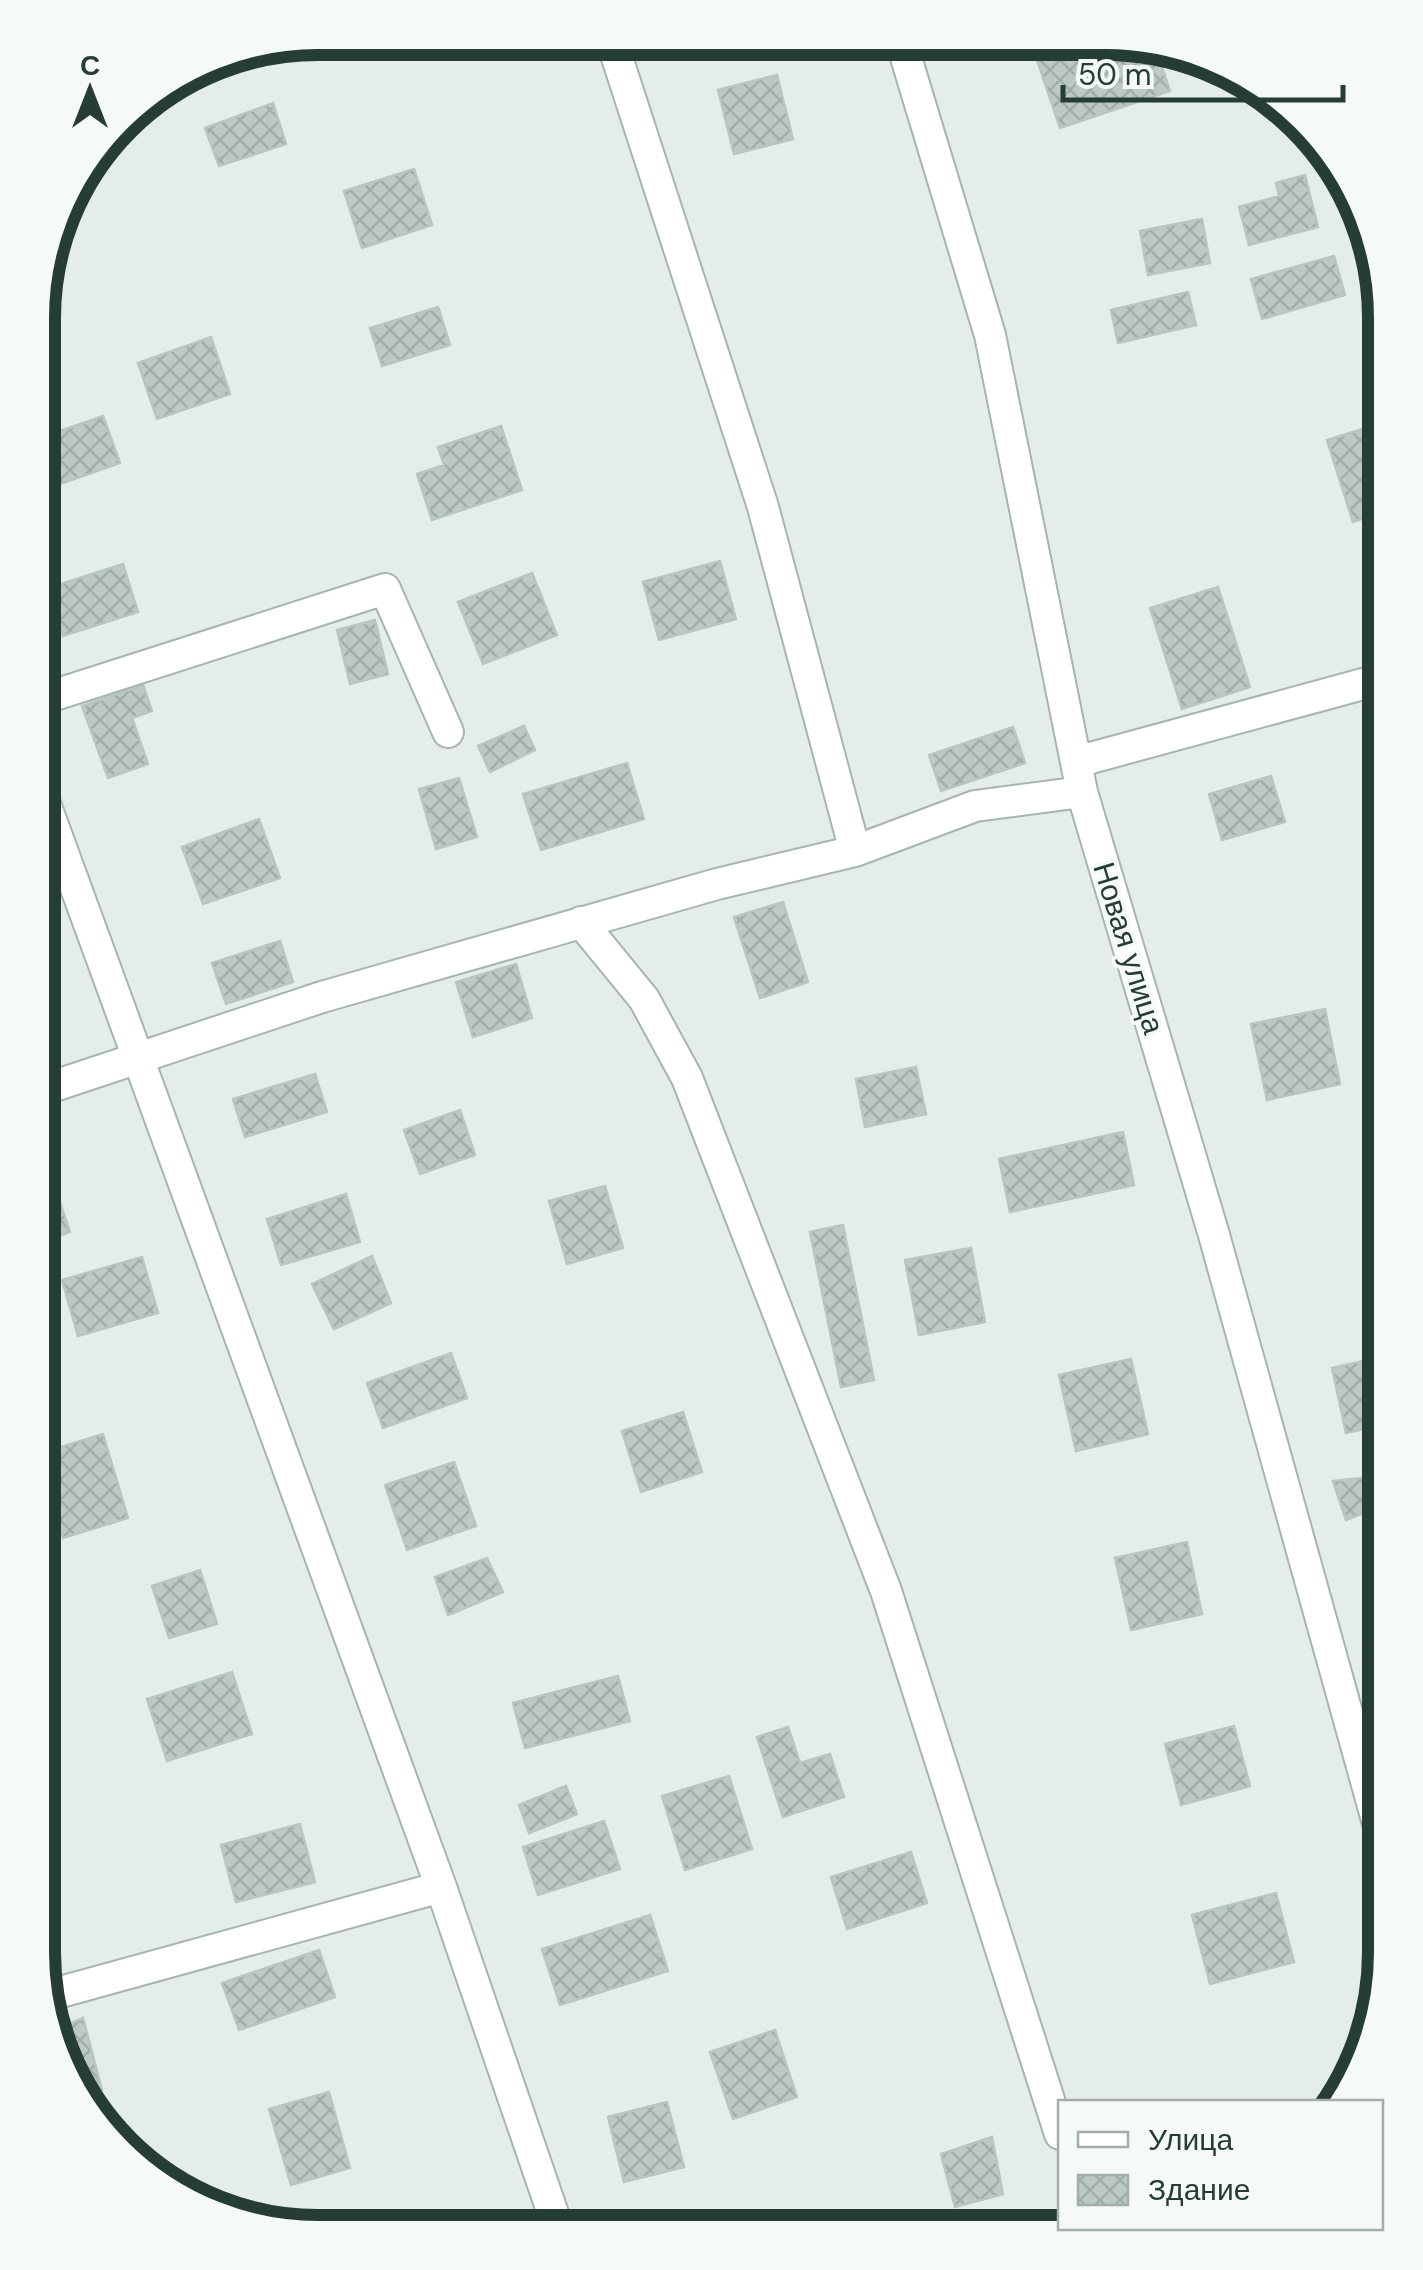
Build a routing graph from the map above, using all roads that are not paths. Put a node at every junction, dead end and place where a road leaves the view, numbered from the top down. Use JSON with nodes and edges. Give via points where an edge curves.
{"nodes":[{"id":1,"x":616,"y":55,"type":"edge"},
{"id":2,"x":904,"y":55,"type":"edge"},
{"id":3,"x":1368,"y":684,"type":"edge"},
{"id":4,"x":55,"y":695,"type":"edge"},
{"id":5,"x":448,"y":732,"type":"dead end"},
{"id":6,"x":1080,"y":777,"type":"junction"},
{"id":7,"x":55,"y":831,"type":"edge"},
{"id":8,"x":855,"y":851,"type":"junction"},
{"id":9,"x":581,"y":922,"type":"junction"},
{"id":10,"x":140,"y":1059,"type":"junction"},
{"id":11,"x":55,"y":1086,"type":"edge"},
{"id":12,"x":1367,"y":1722,"type":"edge"},
{"id":13,"x":441,"y":1887,"type":"junction"},
{"id":14,"x":58,"y":1993,"type":"edge"},
{"id":15,"x":1058,"y":2128,"type":"edge"},
{"id":16,"x":553,"y":2215,"type":"edge"}],
"edges":[{"from":1,"to":8,"type":"street","via":[[763,507]]},
{"from":2,"to":6,"type":"street","name":"Новая улица","via":[[990,335]]},
{"from":3,"to":6,"type":"street"},
{"from":4,"to":5,"type":"street","via":[[385,589]]},
{"from":6,"to":8,"type":"street"},
{"from":6,"to":12,"type":"street","name":"Новая улица"},
{"from":7,"to":10,"type":"street"},
{"from":8,"to":9,"type":"street"},
{"from":9,"to":10,"type":"street","via":[[322,997]]},
{"from":9,"to":15,"type":"street","via":[[644,999],[687,1078],[886,1590]]},
{"from":10,"to":11,"type":"street"},
{"from":10,"to":13,"type":"street"},
{"from":13,"to":14,"type":"street"},
{"from":13,"to":16,"type":"street"}]}
